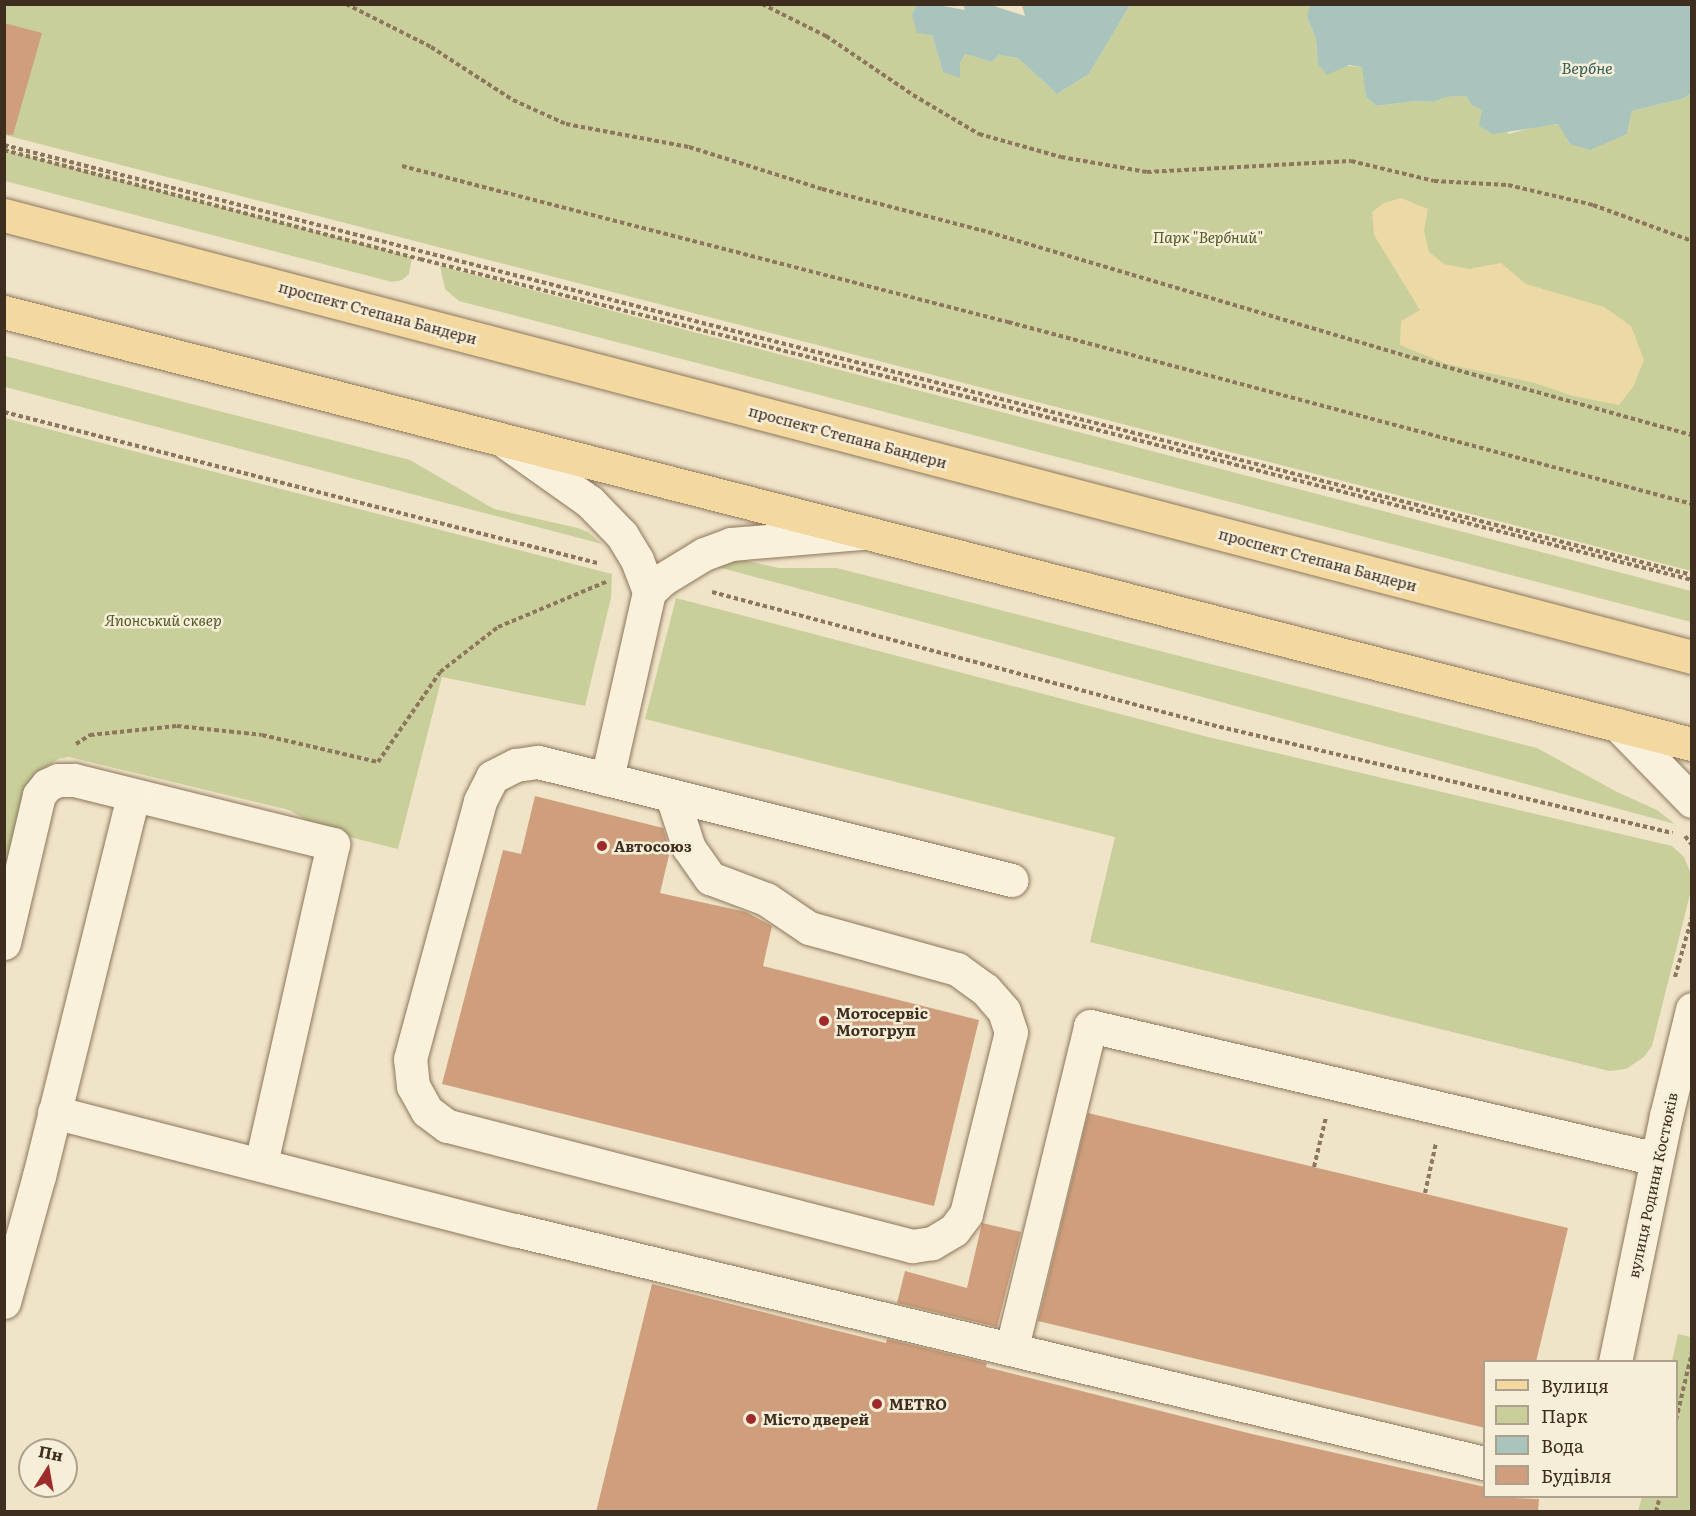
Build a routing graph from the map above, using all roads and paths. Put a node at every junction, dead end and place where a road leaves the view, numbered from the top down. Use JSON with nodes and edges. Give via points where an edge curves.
{"nodes":[{"id":1,"x":346,"y":4,"type":"edge"},
{"id":2,"x":762,"y":4,"type":"edge"},
{"id":3,"x":4,"y":145,"type":"edge"},
{"id":4,"x":4,"y":150,"type":"edge"},
{"id":5,"x":402,"y":166,"type":"dead end"},
{"id":6,"x":4,"y":215,"type":"edge"},
{"id":7,"x":1692,"y":241,"type":"edge"},
{"id":8,"x":4,"y":312,"type":"edge"},
{"id":9,"x":4,"y":412,"type":"edge"},
{"id":10,"x":1692,"y":435,"type":"edge"},
{"id":11,"x":507,"y":443,"type":"junction"},
{"id":12,"x":1692,"y":504,"type":"edge"},
{"id":13,"x":864,"y":533,"type":"junction"},
{"id":14,"x":1692,"y":578,"type":"edge"},
{"id":15,"x":647,"y":579,"type":"junction"},
{"id":16,"x":1692,"y":657,"type":"edge"},
{"id":17,"x":1618,"y":725,"type":"junction"},
{"id":18,"x":1692,"y":744,"type":"edge"},
{"id":19,"x":70,"y":747,"type":"dead end"},
{"id":20,"x":607,"y":779,"type":"junction"},
{"id":21,"x":133,"y":795,"type":"junction"},
{"id":22,"x":672,"y":795,"type":"junction"},
{"id":23,"x":1692,"y":801,"type":"edge"},
{"id":24,"x":1692,"y":837,"type":"edge"},
{"id":25,"x":1012,"y":880,"type":"dead end"},
{"id":26,"x":4,"y":943,"type":"edge"},
{"id":27,"x":1692,"y":1010,"type":"edge"},
{"id":28,"x":1687,"y":1046,"type":"edge"},
{"id":29,"x":54,"y":1112,"type":"junction"},
{"id":30,"x":1657,"y":1159,"type":"junction"},
{"id":31,"x":261,"y":1163,"type":"junction"},
{"id":32,"x":4,"y":1302,"type":"edge"},
{"id":33,"x":1012,"y":1347,"type":"junction"},
{"id":34,"x":1692,"y":1352,"type":"edge"},
{"id":35,"x":1615,"y":1360,"type":"edge"},
{"id":36,"x":1678,"y":1415,"type":"edge"},
{"id":37,"x":1483,"y":1463,"type":"edge"}],
"edges":[{"from":1,"to":10,"type":"path","via":[[431,47],[513,100],[566,124],[689,147],[822,189],[981,230],[1414,358]]},
{"from":2,"to":7,"type":"path","via":[[826,36],[979,134],[1061,158],[1147,172],[1351,161],[1434,181],[1508,185],[1583,202]]},
{"from":3,"to":14,"type":"path"},
{"from":4,"to":14,"type":"path","via":[[431,262]]},
{"from":5,"to":12,"type":"path"},
{"from":6,"to":16,"type":"main road","name":"проспект Степана Бандери"},
{"from":8,"to":11,"type":"main road"},
{"from":9,"to":15,"type":"path"},
{"from":11,"to":13,"type":"main road"},
{"from":11,"to":15,"type":"lane","via":[[590,502],[622,535]]},
{"from":13,"to":15,"type":"lane","via":[[731,544]]},
{"from":13,"to":17,"type":"main road"},
{"from":15,"to":19,"type":"path","via":[[498,627],[440,672],[378,762],[262,735],[177,726],[90,735]]},
{"from":15,"to":20,"type":"lane"},
{"from":15,"to":24,"type":"path","via":[[1212,725]]},
{"from":17,"to":18,"type":"main road"},
{"from":17,"to":23,"type":"lane"},
{"from":20,"to":22,"type":"lane"},
{"from":20,"to":22,"type":"lane","via":[[538,762],[516,765],[492,777],[480,801],[410,1059],[413,1086],[427,1111],[447,1126],[912,1246],[933,1244],[954,1230],[966,1214],[1011,1032],[1004,1011],[985,989],[957,969],[809,928],[766,899],[710,878],[689,848]]},
{"from":21,"to":26,"type":"lane","via":[[74,780],[47,784],[39,795]]},
{"from":21,"to":29,"type":"lane"},
{"from":21,"to":31,"type":"lane","via":[[333,844]]},
{"from":22,"to":25,"type":"lane"},
{"from":27,"to":28,"type":"lane","name":"вулиця Родини Костюків"},
{"from":28,"to":30,"type":"lane","name":"вулиця Родини Костюків"},
{"from":29,"to":31,"type":"lane"},
{"from":29,"to":32,"type":"lane"},
{"from":30,"to":33,"type":"lane","via":[[1090,1026]]},
{"from":30,"to":35,"type":"lane","name":"вулиця Родини Костюків"},
{"from":31,"to":33,"type":"lane","via":[[515,1230]]},
{"from":33,"to":37,"type":"lane"},
{"from":34,"to":36,"type":"path"}]}
